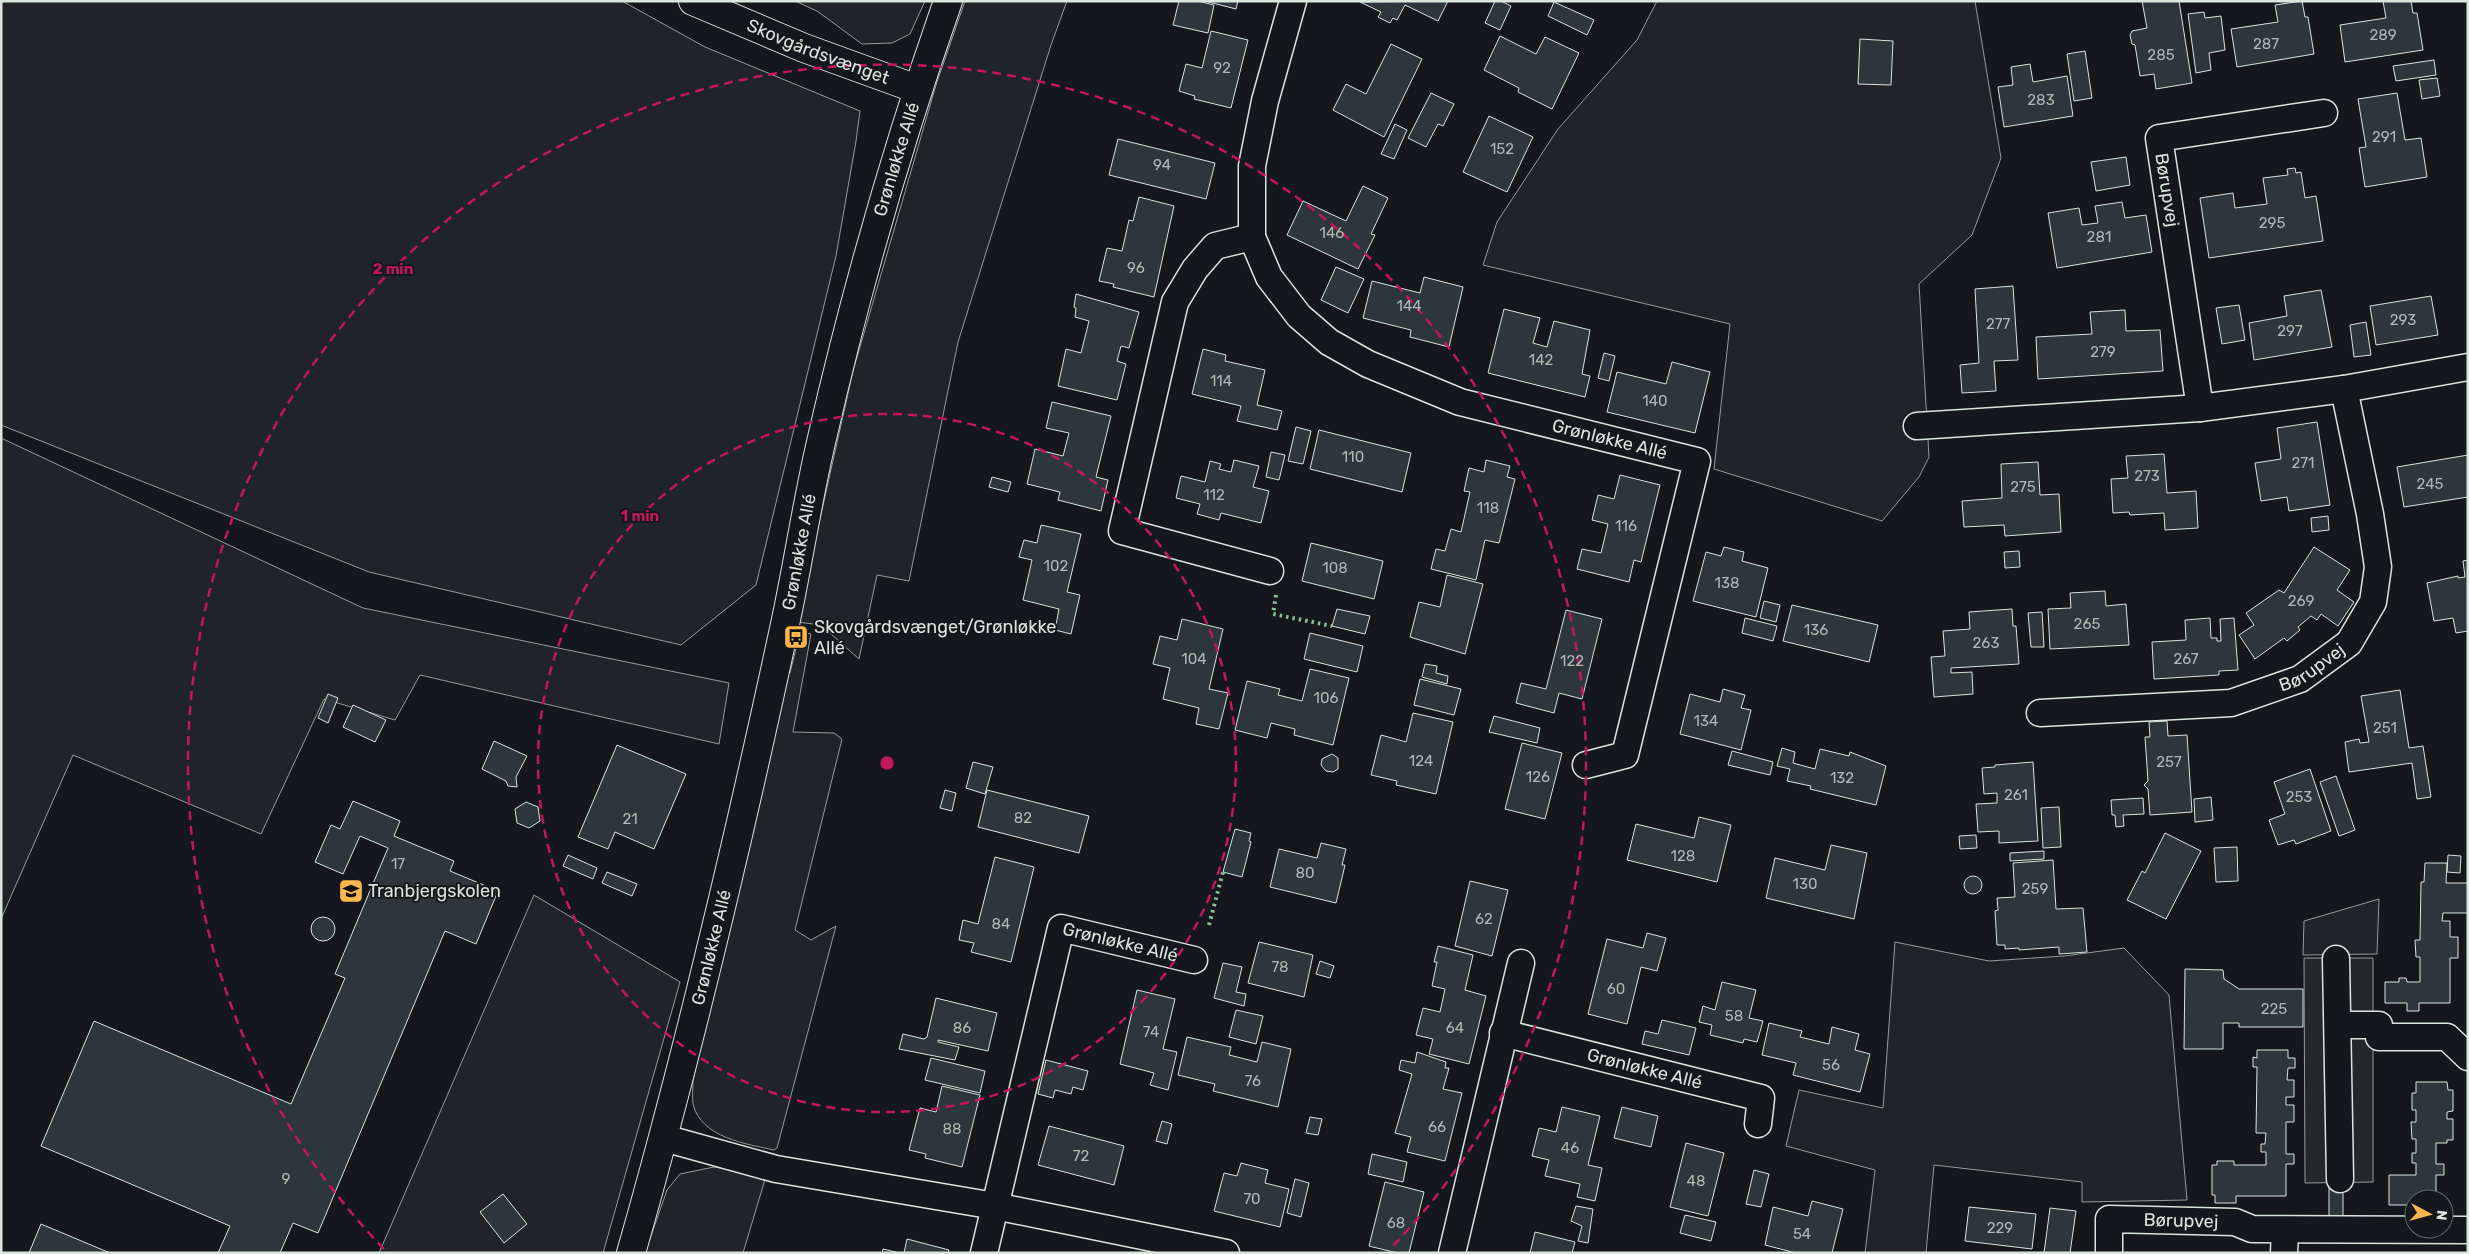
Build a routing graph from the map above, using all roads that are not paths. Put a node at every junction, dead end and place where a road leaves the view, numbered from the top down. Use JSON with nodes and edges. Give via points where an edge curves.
{"nodes":[{"id":1,"x":693,"y":1,"type":"edge"},
{"id":2,"x":948,"y":1,"type":"edge"},
{"id":3,"x":1293,"y":1,"type":"edge"},
{"id":4,"x":917,"y":88,"type":"junction"},
{"id":5,"x":2324,"y":113,"type":"dead end"},
{"id":6,"x":1252,"y":236,"type":"junction"},
{"id":7,"x":2468,"y":368,"type":"edge"},
{"id":8,"x":2344,"y":389,"type":"junction"},
{"id":9,"x":2200,"y":408,"type":"junction"},
{"id":10,"x":1917,"y":426,"type":"dead end"},
{"id":11,"x":1270,"y":571,"type":"dead end"},
{"id":12,"x":2040,"y":713,"type":"dead end"},
{"id":13,"x":1586,"y":765,"type":"dead end"},
{"id":14,"x":2336,"y":959,"type":"dead end"},
{"id":15,"x":1194,"y":960,"type":"dead end"},
{"id":16,"x":1521,"y":963,"type":"dead end"},
{"id":17,"x":2338,"y":1025,"type":"junction"},
{"id":18,"x":1503,"y":1033,"type":"junction"},
{"id":19,"x":2468,"y":1056,"type":"edge"},
{"id":20,"x":1758,"y":1124,"type":"dead end"},
{"id":21,"x":664,"y":1138,"type":"junction"},
{"id":22,"x":2340,"y":1179,"type":"dead end"},
{"id":23,"x":995,"y":1206,"type":"junction"},
{"id":24,"x":2468,"y":1230,"type":"edge"},
{"id":25,"x":2285,"y":1241,"type":"edge"},
{"id":26,"x":631,"y":1253,"type":"edge"},
{"id":27,"x":984,"y":1253,"type":"edge"},
{"id":28,"x":1226,"y":1253,"type":"edge"},
{"id":29,"x":1452,"y":1253,"type":"edge"},
{"id":30,"x":2109,"y":1253,"type":"edge"}],
"edges":[{"from":1,"to":4,"type":"street","name":"Skovgårdsvænget","via":[[804,48]]},
{"from":2,"to":4,"type":"street","name":"Grønløkke Allé"},
{"from":3,"to":6,"type":"street","name":"Grønløkke Allé","via":[[1265,101],[1252,166]]},
{"from":4,"to":21,"type":"street","name":"Grønløkke Allé","via":[[821,438],[783,634],[713,942]]},
{"from":5,"to":9,"type":"street","name":"Børupvej","via":[[2159,138]]},
{"from":6,"to":11,"type":"street","via":[[1216,246],[1195,269],[1175,302],[1122,531]]},
{"from":6,"to":13,"type":"street","name":"Grønløkke Allé","via":[[1269,277],[1299,316],[1329,342],[1368,364],[1460,402],[1697,462],[1625,754]]},
{"from":7,"to":8,"type":"street"},
{"from":8,"to":9,"type":"street"},
{"from":8,"to":12,"type":"street","name":"Børupvej","via":[[2378,568],[2373,602],[2349,643],[2300,679],[2231,703]]},
{"from":9,"to":10,"type":"street"},
{"from":14,"to":17,"type":"street"},
{"from":15,"to":23,"type":"street","name":"Grønløkke Allé","via":[[1061,928]]},
{"from":16,"to":18,"type":"street"},
{"from":17,"to":19,"type":"street","via":[[2379,1025],[2379,1037],[2447,1037]]},
{"from":17,"to":22,"type":"street"},
{"from":18,"to":20,"type":"street","name":"Grønløkke Allé","via":[[1761,1098]]},
{"from":18,"to":29,"type":"street"},
{"from":21,"to":23,"type":"street","via":[[776,1169]]},
{"from":21,"to":26,"type":"street","name":"Grønløkke Allé"},
{"from":23,"to":27,"type":"street","name":"Grønløkke Allé"},
{"from":23,"to":28,"type":"street"},
{"from":24,"to":25,"type":"street","name":"Børupvej"},
{"from":25,"to":30,"type":"street","name":"Børupvej","via":[[2235,1222],[2110,1218]]}]}
